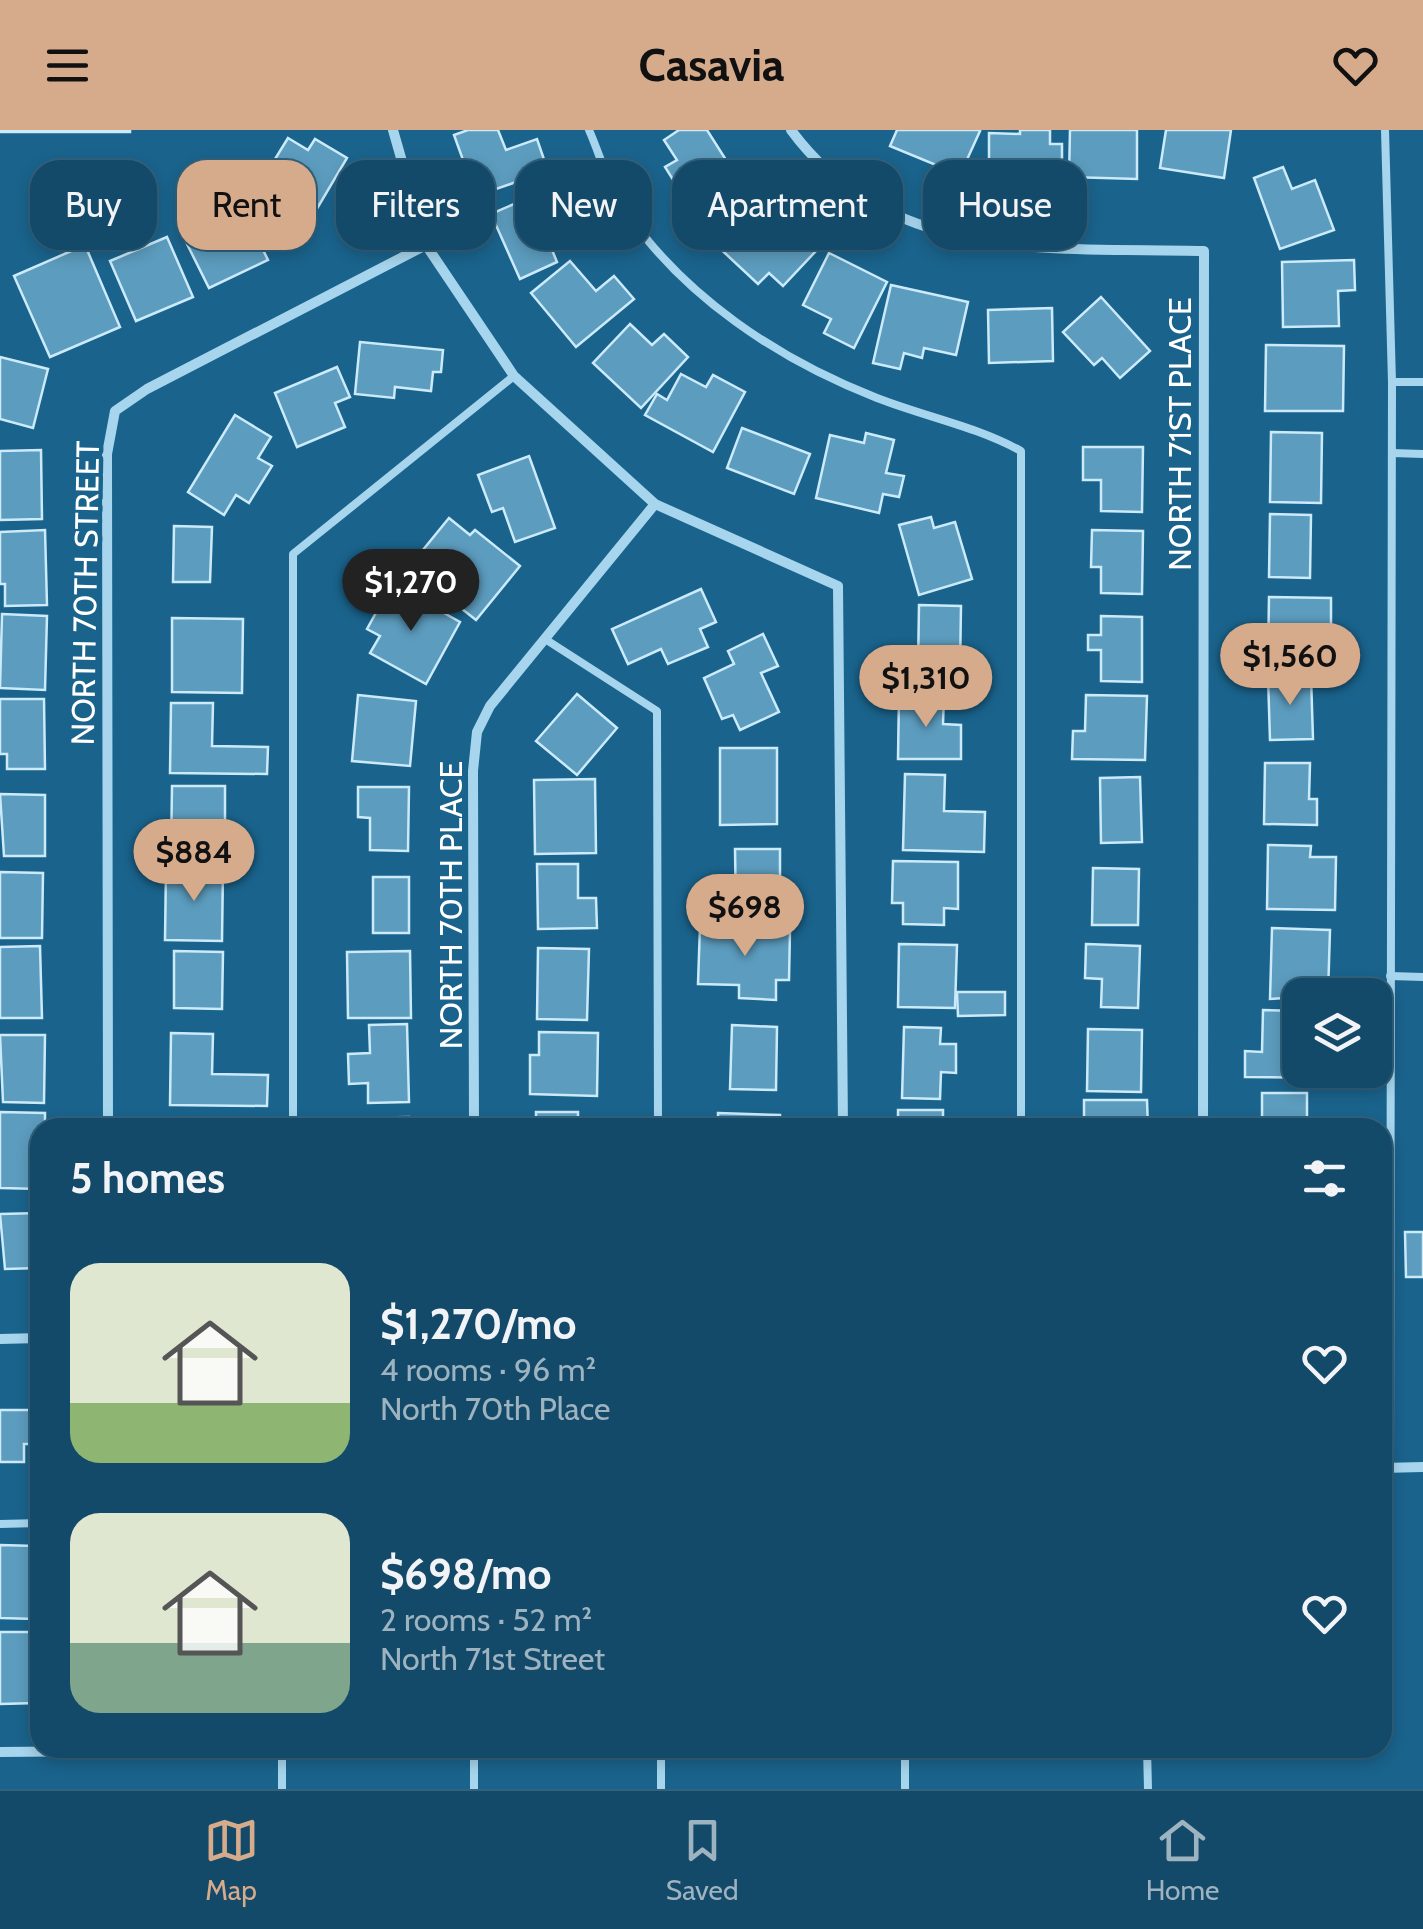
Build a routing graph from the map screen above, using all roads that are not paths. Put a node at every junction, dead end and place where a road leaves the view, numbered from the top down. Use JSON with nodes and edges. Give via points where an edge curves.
{"nodes":[{"id":1,"x":393,"y":130,"type":"edge"},
{"id":2,"x":589,"y":130,"type":"edge"},
{"id":3,"x":791,"y":130,"type":"edge"},
{"id":4,"x":1386,"y":130,"type":"edge"},
{"id":5,"x":402,"y":160,"type":"edge"},
{"id":6,"x":416,"y":250,"type":"edge"},
{"id":7,"x":429,"y":250,"type":"edge"},
{"id":8,"x":514,"y":376,"type":"junction"},
{"id":9,"x":1392,"y":382,"type":"junction"},
{"id":10,"x":1423,"y":382,"type":"edge"},
{"id":11,"x":1392,"y":453,"type":"junction"},
{"id":12,"x":1423,"y":454,"type":"edge"},
{"id":13,"x":655,"y":504,"type":"junction"},
{"id":14,"x":544,"y":639,"type":"junction"},
{"id":15,"x":1390,"y":976,"type":"junction"},
{"id":16,"x":1423,"y":977,"type":"edge"},
{"id":17,"x":108,"y":1118,"type":"edge"},
{"id":18,"x":293,"y":1118,"type":"edge"},
{"id":19,"x":474,"y":1118,"type":"edge"},
{"id":20,"x":658,"y":1118,"type":"edge"},
{"id":21,"x":843,"y":1118,"type":"edge"},
{"id":22,"x":1021,"y":1118,"type":"edge"},
{"id":23,"x":1202,"y":1118,"type":"edge"},
{"id":24,"x":1389,"y":1118,"type":"edge"},
{"id":25,"x":30,"y":1338,"type":"edge"},
{"id":26,"x":0,"y":1339,"type":"edge"},
{"id":27,"x":1423,"y":1467,"type":"edge"},
{"id":28,"x":1392,"y":1468,"type":"edge"},
{"id":29,"x":0,"y":1524,"type":"edge"},
{"id":30,"x":30,"y":1524,"type":"edge"},
{"id":31,"x":30,"y":1751,"type":"edge"},
{"id":32,"x":0,"y":1752,"type":"edge"},
{"id":33,"x":282,"y":1758,"type":"edge"},
{"id":34,"x":472,"y":1758,"type":"edge"},
{"id":35,"x":661,"y":1758,"type":"edge"},
{"id":36,"x":904,"y":1758,"type":"edge"},
{"id":37,"x":1148,"y":1758,"type":"edge"},
{"id":38,"x":282,"y":1789,"type":"edge"},
{"id":39,"x":474,"y":1789,"type":"edge"},
{"id":40,"x":662,"y":1789,"type":"edge"},
{"id":41,"x":905,"y":1789,"type":"edge"},
{"id":42,"x":1148,"y":1789,"type":"edge"}],
"edges":[{"from":1,"to":5,"type":"street"},
{"from":2,"to":22,"type":"lane","via":[[622,206],[701,298],[783,352],[862,391],[984,431],[1021,451]]},
{"from":3,"to":23,"type":"street","name":"NORTH 71ST PLACE","via":[[848,188],[901,221],[963,240],[1204,252]]},
{"from":4,"to":9,"type":"lane"},
{"from":6,"to":17,"type":"street","name":"NORTH 70TH STREET","via":[[115,411],[107,454]]},
{"from":7,"to":8,"type":"street"},
{"from":8,"to":13,"type":"street"},
{"from":8,"to":18,"type":"lane","via":[[293,554]]},
{"from":9,"to":10,"type":"lane"},
{"from":9,"to":11,"type":"lane"},
{"from":11,"to":12,"type":"lane"},
{"from":11,"to":15,"type":"lane"},
{"from":13,"to":14,"type":"street","name":"NORTH 70TH PLACE"},
{"from":13,"to":21,"type":"street","via":[[838,586]]},
{"from":14,"to":19,"type":"street","name":"NORTH 70TH PLACE","via":[[490,706],[478,732]]},
{"from":14,"to":20,"type":"lane","via":[[656,711]]},
{"from":15,"to":16,"type":"lane"},
{"from":15,"to":24,"type":"lane"},
{"from":25,"to":26,"type":"street"},
{"from":27,"to":28,"type":"street"},
{"from":29,"to":30,"type":"lane"},
{"from":31,"to":32,"type":"street"},
{"from":33,"to":38,"type":"lane"},
{"from":34,"to":39,"type":"lane"},
{"from":35,"to":40,"type":"lane"},
{"from":36,"to":41,"type":"lane"},
{"from":37,"to":42,"type":"lane"}]}
